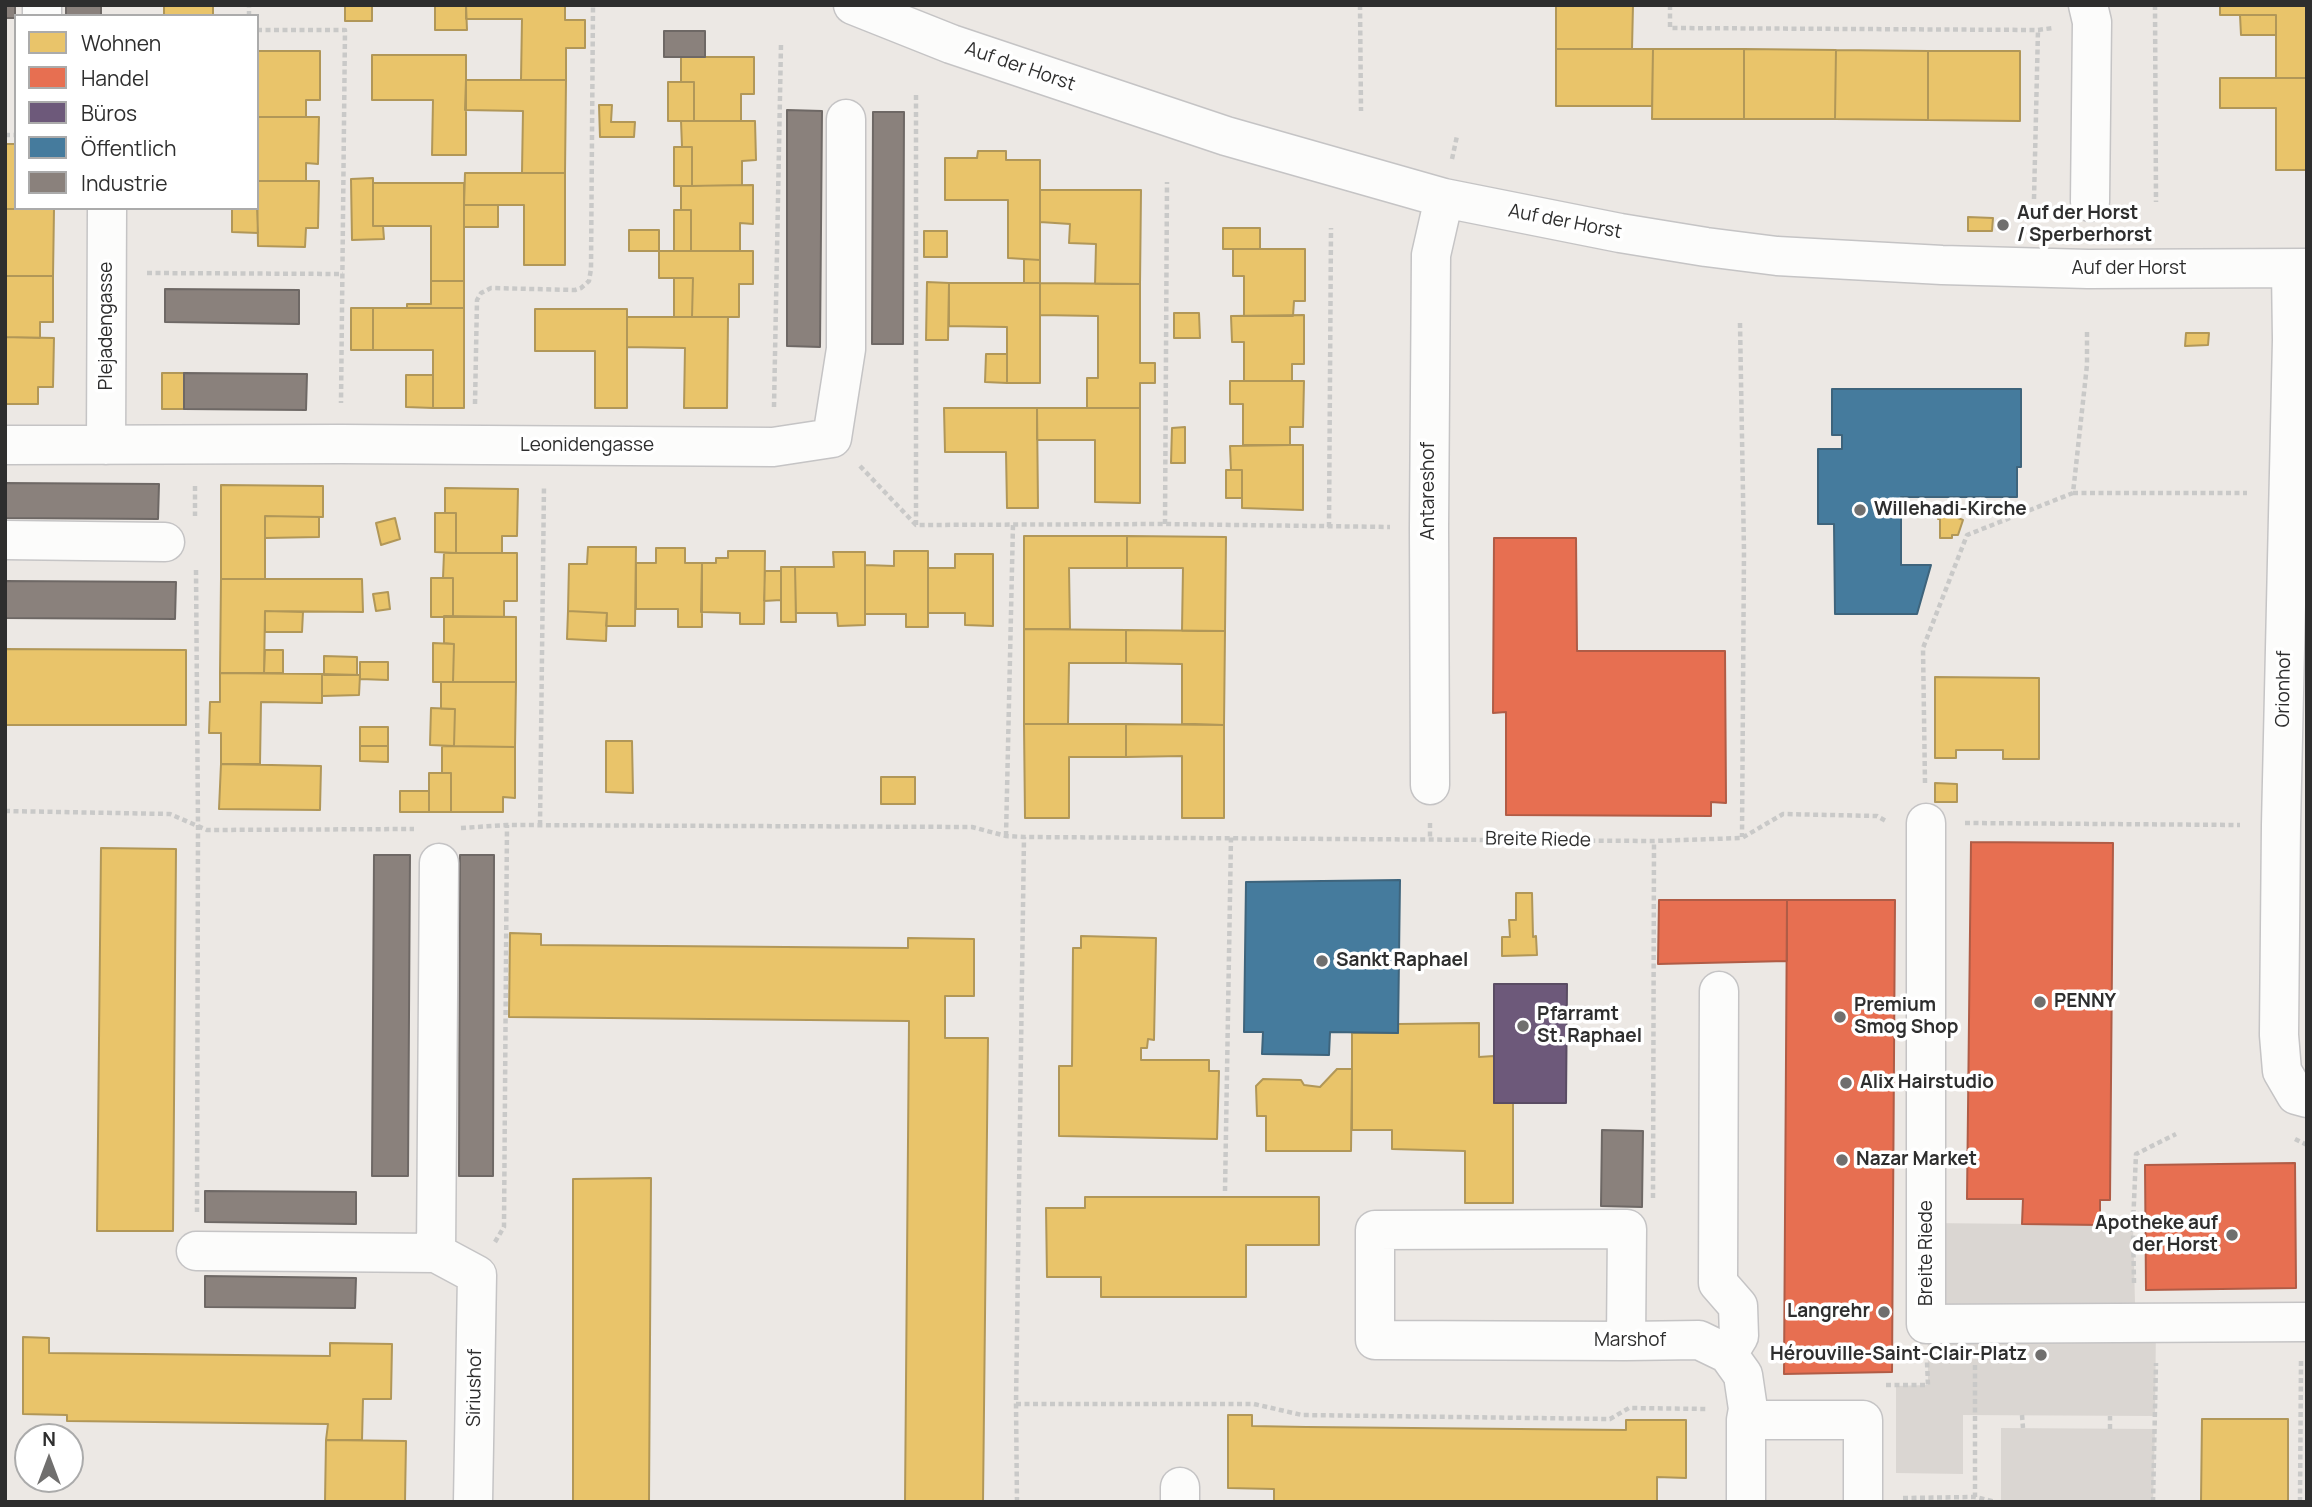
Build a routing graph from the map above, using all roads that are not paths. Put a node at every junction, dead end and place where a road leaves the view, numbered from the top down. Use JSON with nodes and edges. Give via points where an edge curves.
{"nodes":[{"id":1,"x":853,"y":5,"type":"edge"},
{"id":2,"x":2090,"y":14,"type":"edge"},
{"id":3,"x":846,"y":119,"type":"dead end"},
{"id":4,"x":1444,"y":198,"type":"junction"},
{"id":5,"x":2090,"y":202,"type":"dead end"},
{"id":6,"x":107,"y":210,"type":"edge"},
{"id":7,"x":2299,"y":268,"type":"edge"},
{"id":8,"x":5,"y":445,"type":"edge"},
{"id":9,"x":106,"y":445,"type":"junction"},
{"id":10,"x":180,"y":534,"type":"road end"},
{"id":11,"x":5,"y":540,"type":"edge"},
{"id":12,"x":1430,"y":785,"type":"dead end"},
{"id":13,"x":1926,"y":833,"type":"road end"},
{"id":14,"x":439,"y":863,"type":"dead end"},
{"id":15,"x":1719,"y":991,"type":"dead end"},
{"id":16,"x":2307,"y":1098,"type":"edge"},
{"id":17,"x":196,"y":1251,"type":"road end"},
{"id":18,"x":436,"y":1253,"type":"junction"},
{"id":19,"x":2304,"y":1322,"type":"edge"},
{"id":20,"x":1626,"y":1341,"type":"junction"},
{"id":21,"x":1728,"y":1354,"type":"junction"},
{"id":22,"x":1747,"y":1415,"type":"junction"},
{"id":23,"x":1863,"y":1500,"type":"edge"},
{"id":24,"x":473,"y":1502,"type":"edge"},
{"id":25,"x":1746,"y":1502,"type":"edge"}],
"edges":[{"from":1,"to":4,"type":"street","name":"Auf der Horst","via":[[951,44],[1226,136]]},
{"from":2,"to":5,"type":"street"},
{"from":3,"to":9,"type":"street","name":"Leonidengasse","via":[[846,349],[832,438],[773,447]]},
{"from":4,"to":7,"type":"street","name":"Auf der Horst","via":[[1620,233],[1777,256],[2088,270]]},
{"from":4,"to":12,"type":"street","name":"Antareshof","via":[[1431,255]]},
{"from":6,"to":9,"type":"street","name":"Plejadengasse"},
{"from":7,"to":16,"type":"street","name":"Orionhof","via":[[2288,493],[2279,1035],[2282,1071],[2296,1095]]},
{"from":8,"to":9,"type":"street","name":"Leonidengasse"},
{"from":10,"to":11,"type":"street"},
{"from":13,"to":19,"type":"street","name":"Breite Riede","via":[[1926,1324]]},
{"from":14,"to":18,"type":"street"},
{"from":15,"to":21,"type":"street","via":[[1718,1283],[1738,1306],[1739,1336]]},
{"from":17,"to":18,"type":"street"},
{"from":18,"to":24,"type":"street","name":"Siriushof","via":[[477,1275]]},
{"from":20,"to":20,"type":"street","name":"Marshof","via":[[1375,1340],[1375,1230],[1627,1229]]},
{"from":20,"to":21,"type":"street","name":"Marshof","via":[[1699,1340]]},
{"from":21,"to":22,"type":"street","via":[[1743,1375]]},
{"from":22,"to":23,"type":"street","via":[[1863,1420]]},
{"from":22,"to":25,"type":"street"}]}
